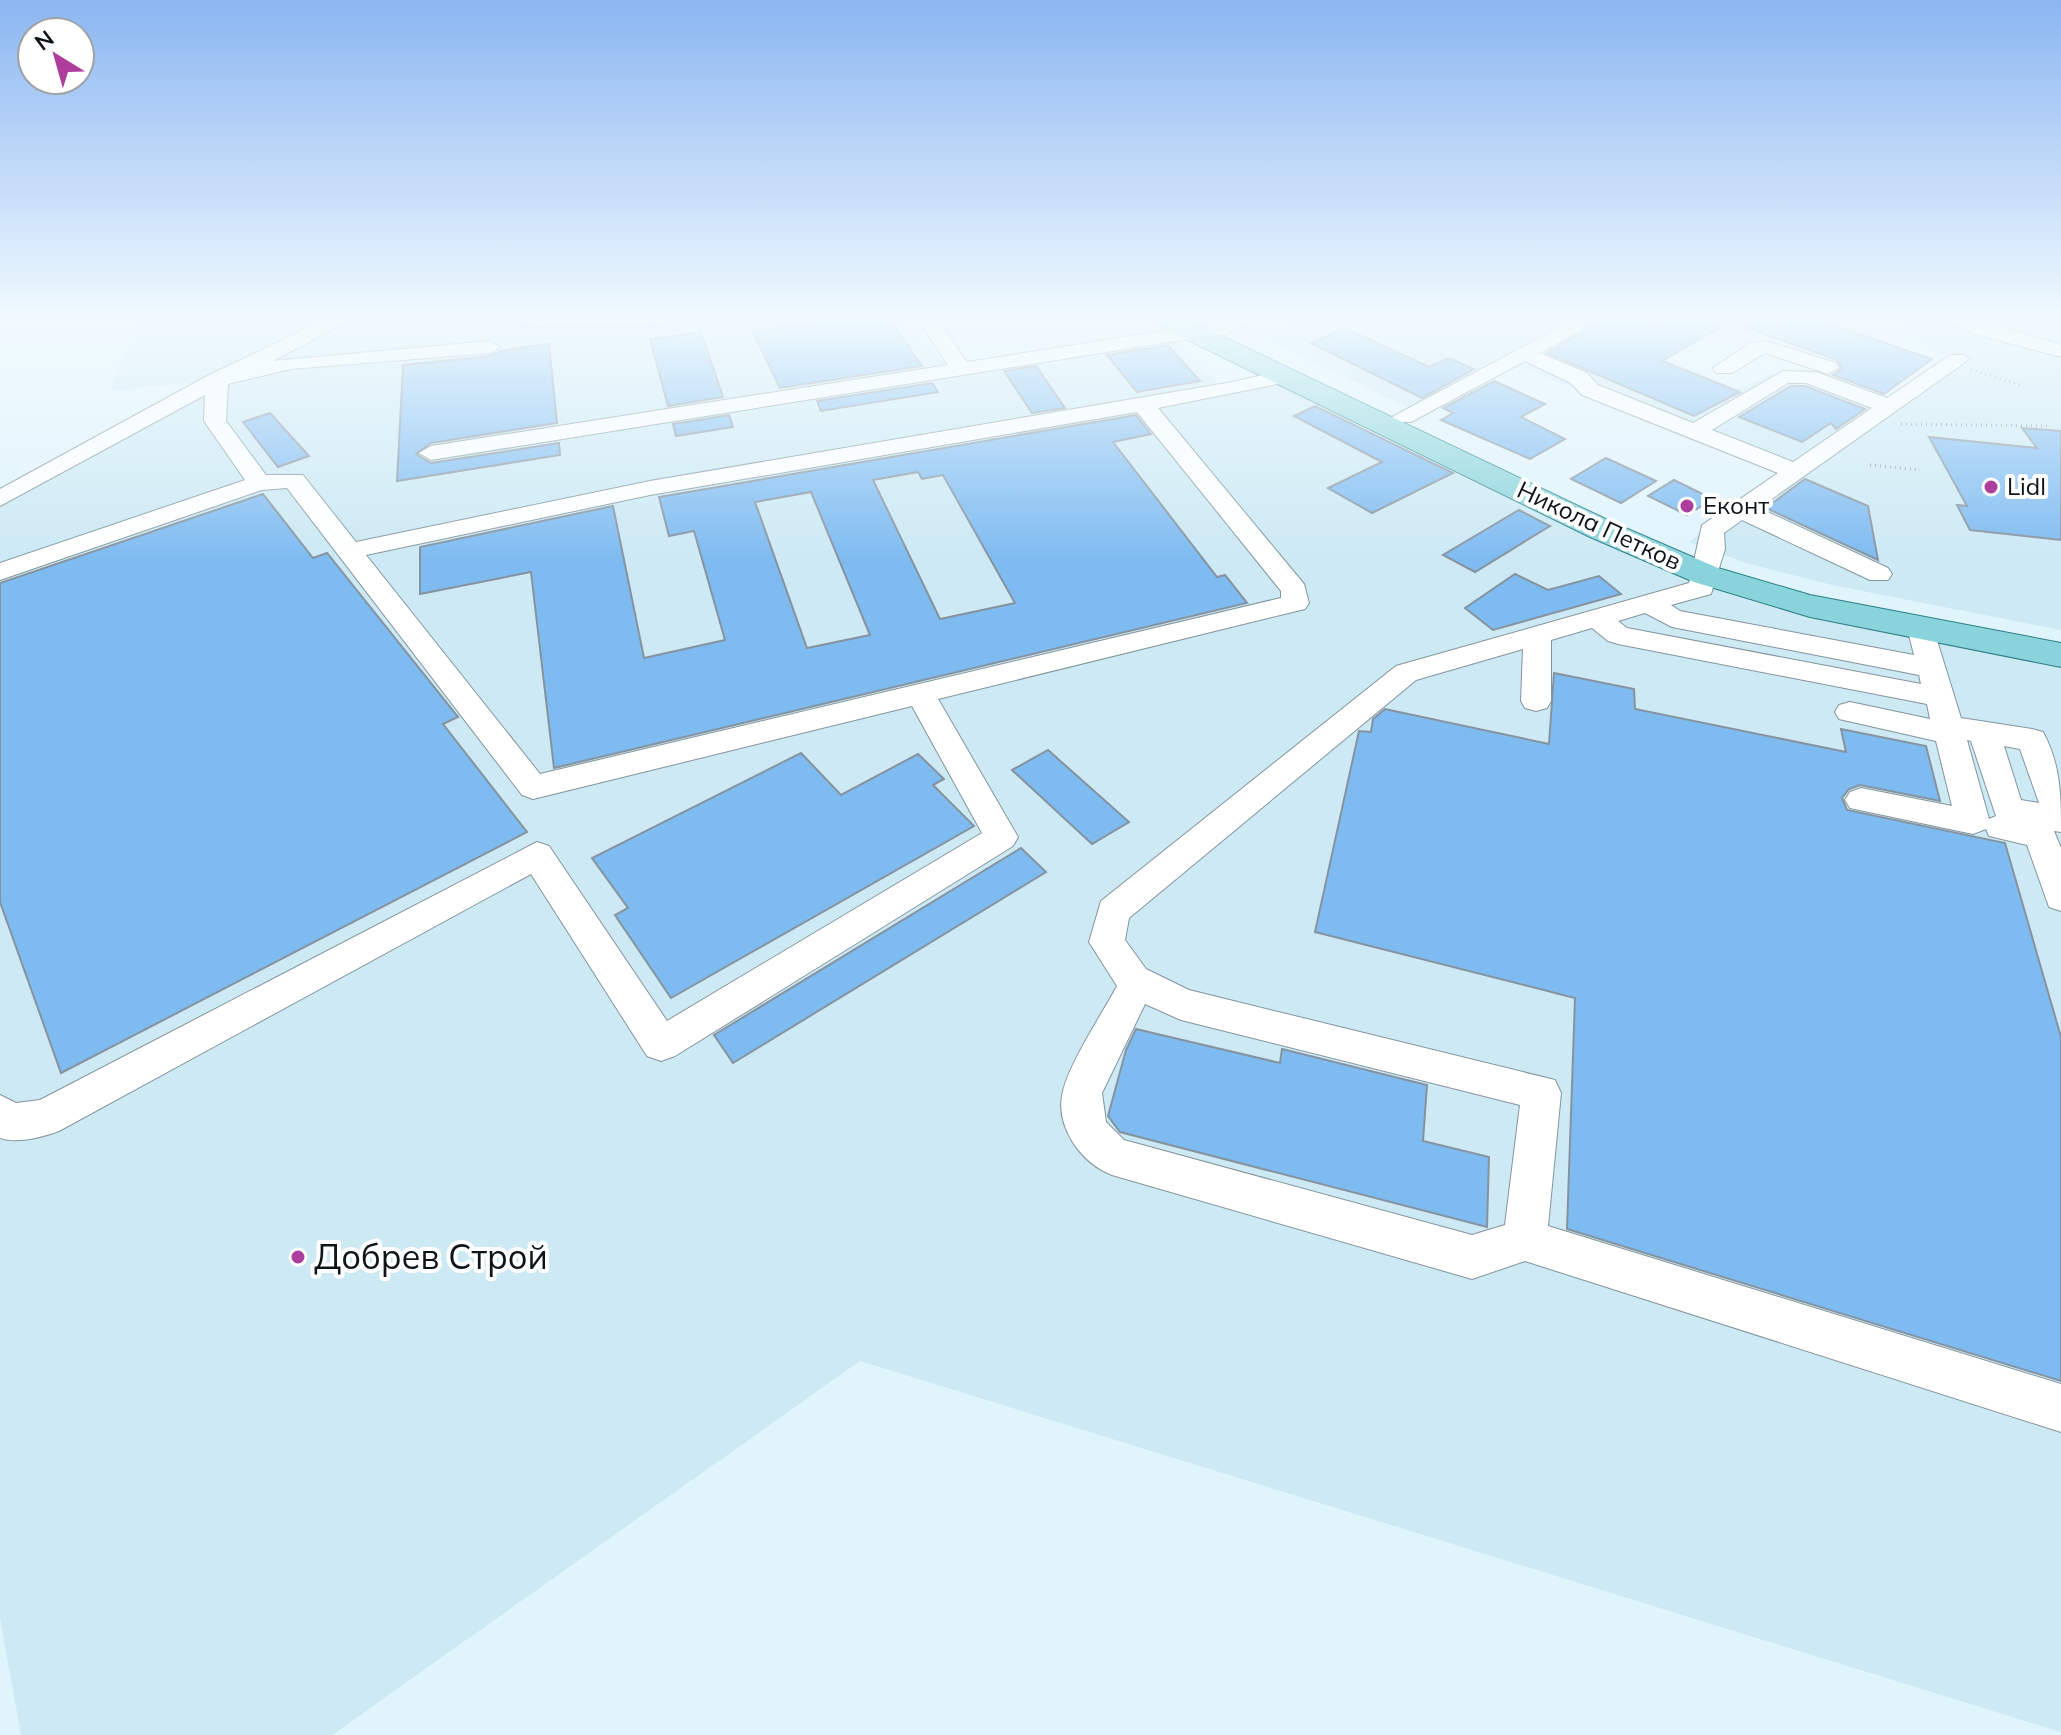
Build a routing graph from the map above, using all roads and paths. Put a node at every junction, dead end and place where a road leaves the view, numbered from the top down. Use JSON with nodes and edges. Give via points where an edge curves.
{"nodes":[{"id":1,"x":182,"y":399,"type":"edge"},
{"id":2,"x":216,"y":399,"type":"edge"},
{"id":3,"x":763,"y":399,"type":"edge"},
{"id":4,"x":1168,"y":399,"type":"edge"},
{"id":5,"x":1332,"y":399,"type":"edge"},
{"id":6,"x":1365,"y":399,"type":"edge"},
{"id":7,"x":1437,"y":399,"type":"edge"},
{"id":8,"x":1613,"y":399,"type":"edge"},
{"id":9,"x":1747,"y":399,"type":"edge"},
{"id":10,"x":1889,"y":399,"type":"edge"},
{"id":11,"x":1891,"y":399,"type":"edge"},
{"id":12,"x":1899,"y":399,"type":"edge"},
{"id":13,"x":1896,"y":401,"type":"junction"},
{"id":14,"x":1142,"y":404,"type":"junction"},
{"id":15,"x":1403,"y":417,"type":"junction"},
{"id":16,"x":1863,"y":424,"type":"junction"},
{"id":17,"x":2048,"y":426,"type":"dead end"},
{"id":18,"x":1695,"y":431,"type":"junction"},
{"id":19,"x":1837,"y":441,"type":"junction"},
{"id":20,"x":431,"y":453,"type":"dead end"},
{"id":21,"x":1867,"y":458,"type":"joint"},
{"id":22,"x":1920,"y":470,"type":"dead end"},
{"id":23,"x":1795,"y":471,"type":"junction"},
{"id":24,"x":259,"y":483,"type":"junction"},
{"id":25,"x":0,"y":499,"type":"edge"},
{"id":26,"x":1740,"y":509,"type":"junction"},
{"id":27,"x":349,"y":551,"type":"junction"},
{"id":28,"x":1708,"y":567,"type":"junction"},
{"id":29,"x":0,"y":572,"type":"edge"},
{"id":30,"x":1879,"y":574,"type":"dead end"},
{"id":31,"x":1648,"y":603,"type":"junction"},
{"id":32,"x":1597,"y":618,"type":"junction"},
{"id":33,"x":1921,"y":627,"type":"junction"},
{"id":34,"x":1537,"y":635,"type":"junction"},
{"id":35,"x":2061,"y":637,"type":"edge"},
{"id":36,"x":2061,"y":655,"type":"edge"},
{"id":37,"x":1936,"y":682,"type":"junction"},
{"id":38,"x":920,"y":694,"type":"junction"},
{"id":39,"x":1536,"y":701,"type":"dead end"},
{"id":40,"x":1850,"y":712,"type":"dead end"},
{"id":41,"x":1949,"y":730,"type":"junction"},
{"id":42,"x":1984,"y":733,"type":"dead end"},
{"id":43,"x":1861,"y":800,"type":"dead end"},
{"id":44,"x":1973,"y":822,"type":"junction"},
{"id":45,"x":2061,"y":897,"type":"edge"},
{"id":46,"x":1137,"y":982,"type":"junction"},
{"id":47,"x":0,"y":1113,"type":"edge"},
{"id":48,"x":1525,"y":1240,"type":"junction"},
{"id":49,"x":2061,"y":1408,"type":"edge"}],
"edges":[{"from":1,"to":25,"type":"street"},
{"from":2,"to":24,"type":"street","via":[[215,421]]},
{"from":3,"to":20,"type":"street"},
{"from":4,"to":14,"type":"street"},
{"from":5,"to":28,"type":"main road","name":"Никола Петков","via":[[1602,530]]},
{"from":6,"to":15,"type":"main road","name":"Никола Петков"},
{"from":7,"to":15,"type":"street"},
{"from":8,"to":18,"type":"street"},
{"from":9,"to":18,"type":"street"},
{"from":10,"to":13,"type":"street"},
{"from":11,"to":13,"type":"street"},
{"from":12,"to":13,"type":"street"},
{"from":13,"to":16,"type":"street"},
{"from":14,"to":27,"type":"street","via":[[650,488]]},
{"from":14,"to":38,"type":"street","via":[[1294,590],[1295,603]]},
{"from":15,"to":28,"type":"main road","name":"Никола Петков"},
{"from":16,"to":17,"type":"path"},
{"from":16,"to":19,"type":"street"},
{"from":18,"to":23,"type":"street"},
{"from":19,"to":21,"type":"street"},
{"from":19,"to":23,"type":"street"},
{"from":21,"to":22,"type":"path"},
{"from":23,"to":26,"type":"street"},
{"from":24,"to":27,"type":"street","via":[[294,480]]},
{"from":24,"to":29,"type":"street"},
{"from":26,"to":28,"type":"street","via":[[1711,530]]},
{"from":26,"to":30,"type":"street"},
{"from":27,"to":38,"type":"street","via":[[533,787]]},
{"from":28,"to":31,"type":"street","via":[[1701,588]]},
{"from":28,"to":33,"type":"main road","name":"Никола Петков","via":[[1797,603]]},
{"from":28,"to":35,"type":"main road","name":"Никола Петков"},
{"from":31,"to":32,"type":"street"},
{"from":31,"to":37,"type":"street","via":[[1672,618]]},
{"from":32,"to":34,"type":"street"},
{"from":32,"to":37,"type":"street","via":[[1618,635]]},
{"from":33,"to":36,"type":"main road","name":"Никола Петков"},
{"from":33,"to":37,"type":"street"},
{"from":34,"to":39,"type":"street"},
{"from":34,"to":46,"type":"street","via":[[1406,673],[1113,911],[1107,942]]},
{"from":37,"to":41,"type":"street"},
{"from":38,"to":47,"type":"street","via":[[1001,837],[661,1044],[537,855],[45,1118],[7,1122]]},
{"from":40,"to":41,"type":"street"},
{"from":41,"to":42,"type":"street"},
{"from":41,"to":44,"type":"street"},
{"from":43,"to":44,"type":"street"},
{"from":44,"to":45,"type":"street","via":[[2040,835]]},
{"from":46,"to":48,"type":"street","via":[[1181,1004],[1541,1093]]},
{"from":46,"to":48,"type":"street","via":[[1082,1093],[1087,1131],[1112,1156],[1472,1257]]},
{"from":48,"to":49,"type":"street"}]}
